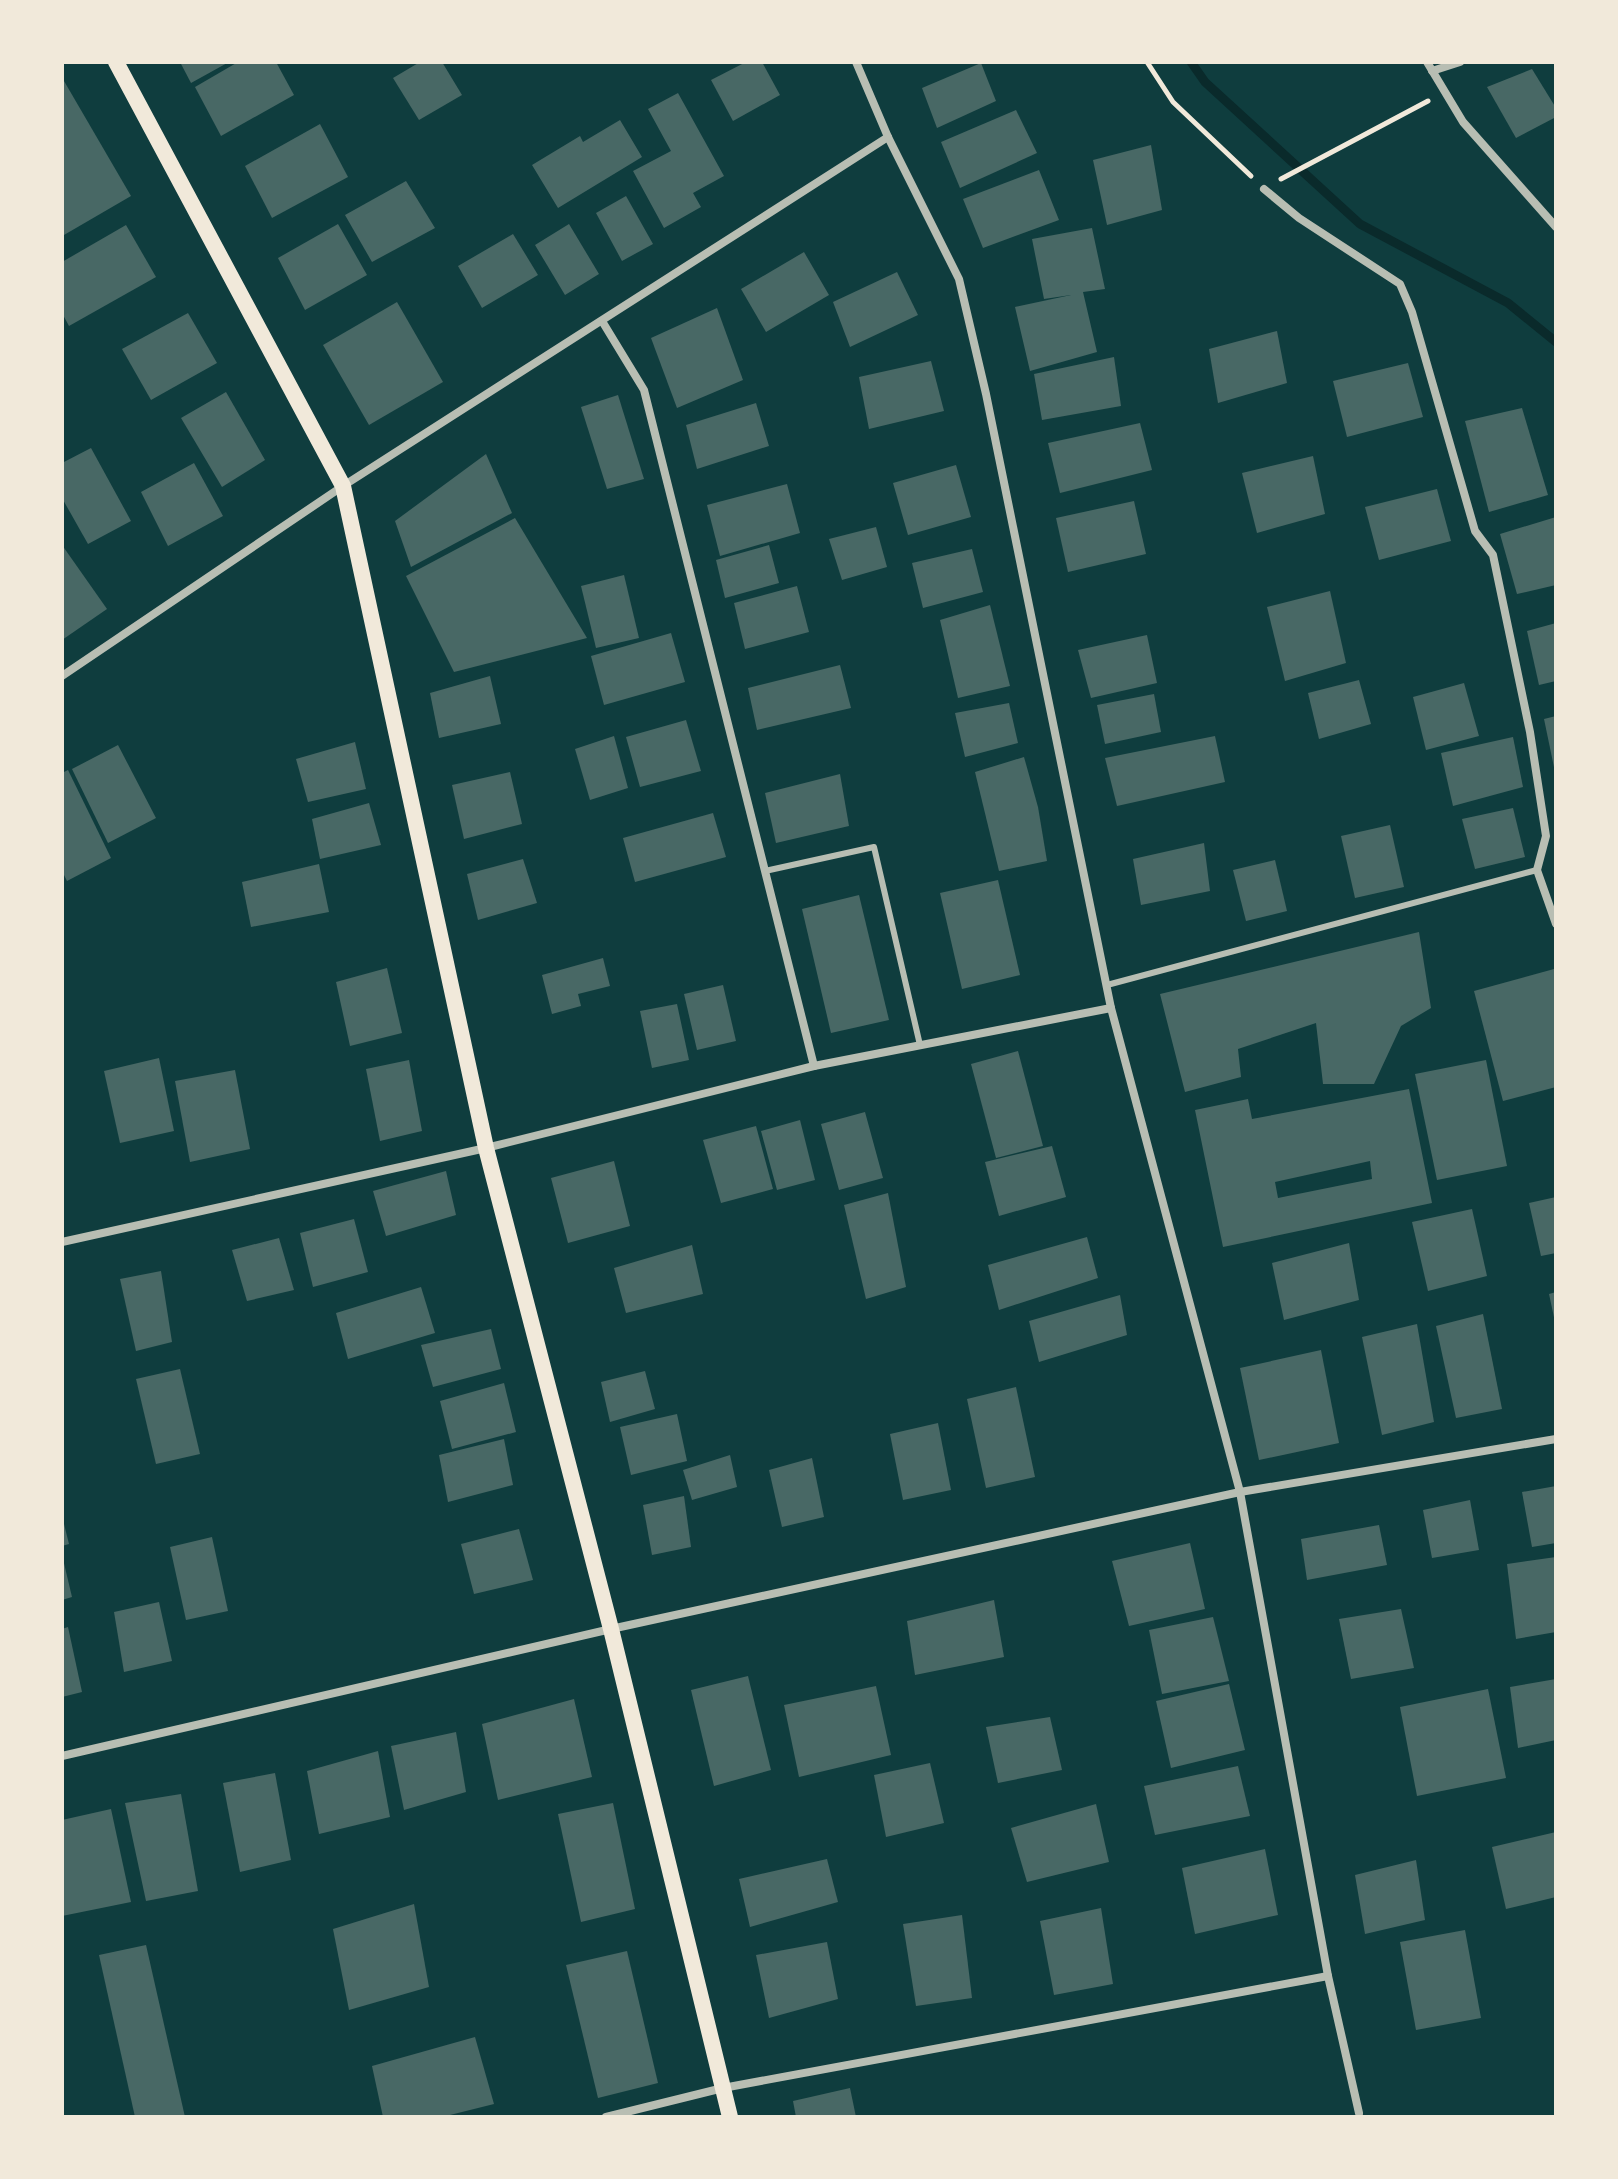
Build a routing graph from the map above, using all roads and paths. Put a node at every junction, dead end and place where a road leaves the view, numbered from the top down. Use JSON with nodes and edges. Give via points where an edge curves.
{"nodes":[{"id":1,"x":116,"y":62,"type":"edge"},
{"id":2,"x":856,"y":62,"type":"edge"},
{"id":3,"x":1147,"y":62,"type":"edge"},
{"id":4,"x":1460,"y":62,"type":"edge"},
{"id":5,"x":1429,"y":66,"type":"edge"},
{"id":6,"x":1443,"y":93,"type":"junction"},
{"id":7,"x":888,"y":137,"type":"junction"},
{"id":8,"x":1264,"y":189,"type":"junction"},
{"id":9,"x":1556,"y":227,"type":"edge"},
{"id":10,"x":602,"y":321,"type":"junction"},
{"id":11,"x":343,"y":486,"type":"junction"},
{"id":12,"x":62,"y":676,"type":"edge"},
{"id":13,"x":1537,"y":870,"type":"junction"},
{"id":14,"x":765,"y":871,"type":"junction"},
{"id":15,"x":1556,"y":924,"type":"edge"},
{"id":16,"x":1107,"y":985,"type":"junction"},
{"id":17,"x":1111,"y":1008,"type":"junction"},
{"id":18,"x":920,"y":1045,"type":"junction"},
{"id":19,"x":814,"y":1066,"type":"junction"},
{"id":20,"x":486,"y":1148,"type":"junction"},
{"id":21,"x":62,"y":1242,"type":"edge"},
{"id":22,"x":1556,"y":1439,"type":"edge"},
{"id":23,"x":1240,"y":1492,"type":"junction"},
{"id":24,"x":611,"y":1629,"type":"junction"},
{"id":25,"x":62,"y":1756,"type":"edge"},
{"id":26,"x":1328,"y":1976,"type":"junction"},
{"id":27,"x":723,"y":2088,"type":"junction"},
{"id":28,"x":1359,"y":2113,"type":"dead end"},
{"id":29,"x":606,"y":2117,"type":"edge"},
{"id":30,"x":730,"y":2117,"type":"edge"}],
"edges":[{"from":1,"to":11,"type":"main road"},
{"from":2,"to":7,"type":"street"},
{"from":3,"to":8,"type":"path","via":[[1173,102]]},
{"from":4,"to":5,"type":"street"},
{"from":5,"to":6,"type":"street"},
{"from":6,"to":8,"type":"path"},
{"from":6,"to":9,"type":"street"},
{"from":7,"to":10,"type":"street"},
{"from":7,"to":16,"type":"street","via":[[959,279]]},
{"from":8,"to":13,"type":"street","via":[[1400,284],[1412,312],[1475,531],[1493,555],[1546,836]]},
{"from":10,"to":11,"type":"street"},
{"from":10,"to":14,"type":"street","via":[[644,390]]},
{"from":11,"to":12,"type":"street"},
{"from":11,"to":20,"type":"main road"},
{"from":13,"to":15,"type":"street"},
{"from":13,"to":16,"type":"lane"},
{"from":14,"to":18,"type":"lane","via":[[874,847]]},
{"from":14,"to":19,"type":"street"},
{"from":16,"to":17,"type":"street"},
{"from":17,"to":18,"type":"street"},
{"from":17,"to":23,"type":"street"},
{"from":18,"to":19,"type":"street"},
{"from":19,"to":20,"type":"street"},
{"from":20,"to":21,"type":"street"},
{"from":20,"to":24,"type":"main road"},
{"from":22,"to":23,"type":"street"},
{"from":23,"to":24,"type":"street"},
{"from":23,"to":26,"type":"street"},
{"from":24,"to":25,"type":"street"},
{"from":24,"to":27,"type":"main road"},
{"from":26,"to":27,"type":"street"},
{"from":26,"to":28,"type":"street"},
{"from":27,"to":29,"type":"street"},
{"from":27,"to":30,"type":"main road"}]}
